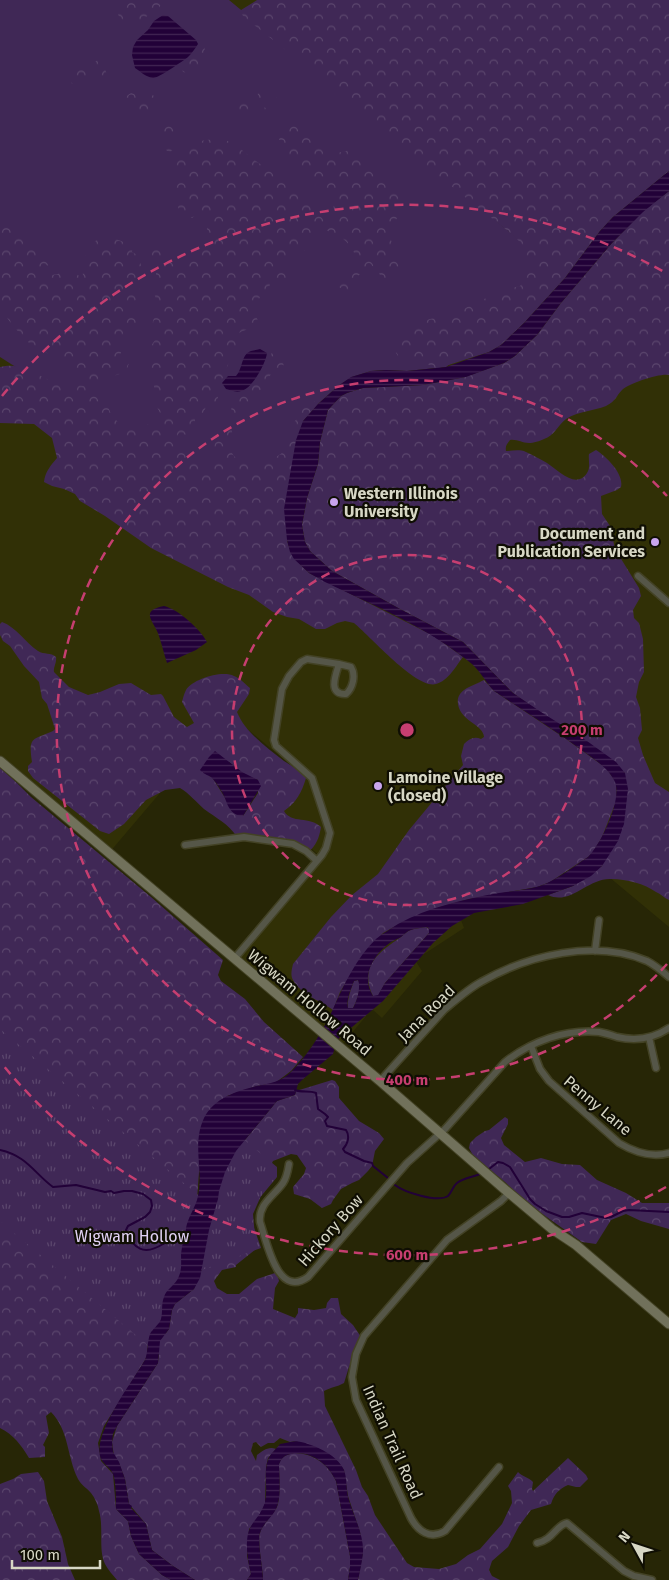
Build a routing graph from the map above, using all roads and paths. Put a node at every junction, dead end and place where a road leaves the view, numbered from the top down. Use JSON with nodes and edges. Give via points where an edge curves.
{"nodes":[{"id":1,"x":638,"y":576,"type":"dead end"},
{"id":2,"x":669,"y":603,"type":"edge"},
{"id":3,"x":339,"y":664,"type":"junction"},
{"id":4,"x":0,"y":761,"type":"edge"},
{"id":5,"x":185,"y":845,"type":"dead end"},
{"id":6,"x":317,"y":861,"type":"junction"},
{"id":7,"x":599,"y":920,"type":"dead end"},
{"id":8,"x":595,"y":951,"type":"junction"},
{"id":9,"x":234,"y":958,"type":"junction"},
{"id":10,"x":669,"y":977,"type":"edge"},
{"id":11,"x":669,"y":1028,"type":"edge"},
{"id":12,"x":649,"y":1037,"type":"junction"},
{"id":13,"x":531,"y":1046,"type":"junction"},
{"id":14,"x":656,"y":1068,"type":"dead end"},
{"id":15,"x":380,"y":1081,"type":"junction"},
{"id":16,"x":440,"y":1133,"type":"junction"},
{"id":17,"x":669,"y":1152,"type":"edge"},
{"id":18,"x":289,"y":1164,"type":"dead end"},
{"id":19,"x":509,"y":1193,"type":"junction"},
{"id":20,"x":669,"y":1324,"type":"edge"},
{"id":21,"x":499,"y":1467,"type":"dead end"},
{"id":22,"x":537,"y":1543,"type":"dead end"},
{"id":23,"x":652,"y":1580,"type":"edge"}],
"edges":[{"from":1,"to":2,"type":"street"},
{"from":3,"to":3,"type":"street","via":[[348,666],[354,673],[350,691],[343,694],[334,686]]},
{"from":3,"to":6,"type":"street","via":[[306,658],[289,676],[282,689],[274,740],[276,746],[314,782],[330,833],[326,848]]},
{"from":4,"to":9,"type":"street","name":"Wigwam Hollow Road"},
{"from":5,"to":6,"type":"street","via":[[244,837],[293,844]]},
{"from":6,"to":9,"type":"street"},
{"from":7,"to":8,"type":"street"},
{"from":8,"to":10,"type":"street","name":"Jana Road","via":[[624,954],[647,961]]},
{"from":8,"to":15,"type":"street","name":"Jana Road","via":[[534,959],[482,981],[444,1010]]},
{"from":9,"to":15,"type":"street","name":"Wigwam Hollow Road"},
{"from":11,"to":12,"type":"street"},
{"from":12,"to":13,"type":"street","via":[[637,1039],[600,1032],[575,1032]]},
{"from":12,"to":14,"type":"street"},
{"from":13,"to":16,"type":"street","via":[[505,1062]]},
{"from":13,"to":17,"type":"street","name":"Penny Lane","via":[[540,1069],[549,1081],[614,1139],[643,1154]]},
{"from":15,"to":16,"type":"street","name":"Wigwam Hollow Road"},
{"from":16,"to":18,"type":"street","name":"Hickory Bow","via":[[407,1163],[308,1277],[294,1282],[278,1272],[259,1217],[262,1208],[283,1182]]},
{"from":16,"to":19,"type":"street","name":"Wigwam Hollow Road"},
{"from":19,"to":20,"type":"street","name":"Wigwam Hollow Road"},
{"from":19,"to":21,"type":"street","name":"Indian Trail Road","via":[[447,1240],[364,1336],[352,1377],[356,1400],[411,1518],[421,1531],[432,1535],[445,1531]]},
{"from":22,"to":23,"type":"street","via":[[547,1540],[563,1524],[568,1524],[624,1571]]}]}
